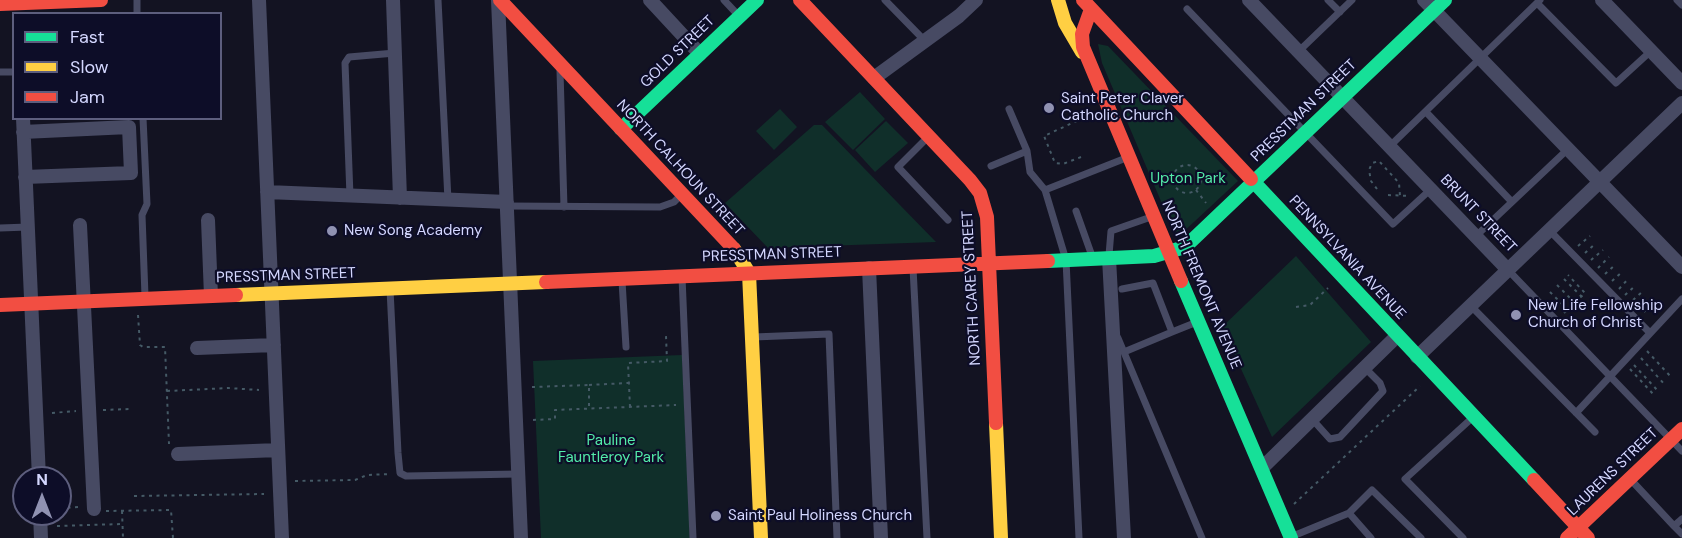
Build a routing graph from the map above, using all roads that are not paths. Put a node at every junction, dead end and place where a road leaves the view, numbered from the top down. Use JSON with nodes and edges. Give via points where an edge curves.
{"nodes":[{"id":1,"x":101,"y":0,"type":"edge"},
{"id":2,"x":259,"y":0,"type":"edge"},
{"id":3,"x":393,"y":0,"type":"edge"},
{"id":4,"x":438,"y":0,"type":"edge"},
{"id":5,"x":499,"y":0,"type":"edge"},
{"id":6,"x":650,"y":0,"type":"edge"},
{"id":7,"x":724,"y":0,"type":"edge"},
{"id":8,"x":757,"y":0,"type":"edge"},
{"id":9,"x":800,"y":0,"type":"edge"},
{"id":10,"x":885,"y":0,"type":"edge"},
{"id":11,"x":976,"y":0,"type":"edge"},
{"id":12,"x":1058,"y":0,"type":"edge"},
{"id":13,"x":1249,"y":0,"type":"edge"},
{"id":14,"x":1328,"y":0,"type":"edge"},
{"id":15,"x":1352,"y":0,"type":"edge"},
{"id":16,"x":1424,"y":0,"type":"edge"},
{"id":17,"x":1445,"y":0,"type":"edge"},
{"id":18,"x":1602,"y":0,"type":"edge"},
{"id":19,"x":1677,"y":0,"type":"edge"},
{"id":20,"x":1539,"y":1,"type":"edge"},
{"id":21,"x":1092,"y":3,"type":"edge"},
{"id":22,"x":0,"y":4,"type":"edge"},
{"id":23,"x":63,"y":4,"type":"edge"},
{"id":24,"x":1682,"y":5,"type":"edge"},
{"id":25,"x":18,"y":6,"type":"edge"},
{"id":26,"x":82,"y":7,"type":"edge"},
{"id":27,"x":1187,"y":9,"type":"dead end"},
{"id":28,"x":1434,"y":10,"type":"junction"},
{"id":29,"x":1340,"y":12,"type":"junction"},
{"id":30,"x":740,"y":16,"type":"junction"},
{"id":31,"x":925,"y":41,"type":"junction"},
{"id":32,"x":1299,"y":51,"type":"junction"},
{"id":33,"x":1651,"y":51,"type":"junction"},
{"id":34,"x":395,"y":53,"type":"junction"},
{"id":35,"x":700,"y":54,"type":"junction"},
{"id":36,"x":1480,"y":58,"type":"junction"},
{"id":37,"x":559,"y":63,"type":"junction"},
{"id":38,"x":1089,"y":65,"type":"junction"},
{"id":39,"x":874,"y":78,"type":"junction"},
{"id":40,"x":1682,"y":83,"type":"edge"},
{"id":41,"x":1343,"y":97,"type":"junction"},
{"id":42,"x":1682,"y":103,"type":"edge"},
{"id":43,"x":1009,"y":109,"type":"dead end"},
{"id":44,"x":1426,"y":112,"type":"junction"},
{"id":45,"x":143,"y":120,"type":"edge"},
{"id":46,"x":23,"y":125,"type":"edge"},
{"id":47,"x":621,"y":129,"type":"junction"},
{"id":48,"x":1306,"y":133,"type":"junction"},
{"id":49,"x":928,"y":136,"type":"junction"},
{"id":50,"x":1390,"y":146,"type":"junction"},
{"id":51,"x":1568,"y":149,"type":"junction"},
{"id":52,"x":1027,"y":152,"type":"junction"},
{"id":53,"x":1129,"y":157,"type":"junction"},
{"id":54,"x":991,"y":166,"type":"dead end"},
{"id":55,"x":25,"y":177,"type":"junction"},
{"id":56,"x":1254,"y":182,"type":"junction"},
{"id":57,"x":1600,"y":182,"type":"junction"},
{"id":58,"x":1431,"y":189,"type":"junction"},
{"id":59,"x":1045,"y":190,"type":"junction"},
{"id":60,"x":267,"y":192,"type":"junction"},
{"id":61,"x":682,"y":194,"type":"junction"},
{"id":62,"x":350,"y":196,"type":"junction"},
{"id":63,"x":400,"y":198,"type":"junction"},
{"id":64,"x":448,"y":200,"type":"junction"},
{"id":65,"x":1512,"y":202,"type":"junction"},
{"id":66,"x":507,"y":204,"type":"junction"},
{"id":67,"x":564,"y":207,"type":"junction"},
{"id":68,"x":1076,"y":211,"type":"dead end"},
{"id":69,"x":1154,"y":216,"type":"junction"},
{"id":70,"x":208,"y":220,"type":"dead end"},
{"id":71,"x":948,"y":220,"type":"dead end"},
{"id":72,"x":80,"y":225,"type":"dead end"},
{"id":73,"x":27,"y":227,"type":"junction"},
{"id":74,"x":0,"y":228,"type":"edge"},
{"id":75,"x":1549,"y":230,"type":"junction"},
{"id":76,"x":1476,"y":236,"type":"junction"},
{"id":77,"x":1169,"y":253,"type":"junction"},
{"id":78,"x":1093,"y":258,"type":"junction"},
{"id":79,"x":1109,"y":258,"type":"junction"},
{"id":80,"x":1066,"y":260,"type":"junction"},
{"id":81,"x":989,"y":263,"type":"junction"},
{"id":82,"x":912,"y":266,"type":"junction"},
{"id":83,"x":1682,"y":267,"type":"edge"},
{"id":84,"x":869,"y":268,"type":"junction"},
{"id":85,"x":1508,"y":270,"type":"junction"},
{"id":86,"x":748,"y":273,"type":"junction"},
{"id":87,"x":682,"y":276,"type":"junction"},
{"id":88,"x":622,"y":278,"type":"junction"},
{"id":89,"x":510,"y":283,"type":"junction"},
{"id":90,"x":390,"y":288,"type":"junction"},
{"id":91,"x":1122,"y":289,"type":"dead end"},
{"id":92,"x":271,"y":293,"type":"junction"},
{"id":93,"x":211,"y":296,"type":"junction"},
{"id":94,"x":145,"y":299,"type":"junction"},
{"id":95,"x":1682,"y":299,"type":"edge"},
{"id":96,"x":83,"y":301,"type":"junction"},
{"id":97,"x":31,"y":303,"type":"junction"},
{"id":98,"x":0,"y":305,"type":"edge"},
{"id":99,"x":1471,"y":306,"type":"junction"},
{"id":100,"x":1198,"y":321,"type":"junction"},
{"id":101,"x":1113,"y":328,"type":"junction"},
{"id":102,"x":1172,"y":332,"type":"junction"},
{"id":103,"x":1650,"y":333,"type":"junction"},
{"id":104,"x":1397,"y":336,"type":"junction"},
{"id":105,"x":751,"y":338,"type":"junction"},
{"id":106,"x":274,"y":345,"type":"junction"},
{"id":107,"x":626,"y":347,"type":"dead end"},
{"id":108,"x":196,"y":348,"type":"dead end"},
{"id":109,"x":1124,"y":352,"type":"junction"},
{"id":110,"x":1417,"y":357,"type":"junction"},
{"id":111,"x":1365,"y":368,"type":"junction"},
{"id":112,"x":1610,"y":376,"type":"junction"},
{"id":113,"x":1576,"y":413,"type":"junction"},
{"id":114,"x":1473,"y":417,"type":"junction"},
{"id":115,"x":1312,"y":419,"type":"junction"},
{"id":116,"x":1682,"y":429,"type":"edge"},
{"id":117,"x":1595,"y":432,"type":"dead end"},
{"id":118,"x":1671,"y":440,"type":"junction"},
{"id":119,"x":174,"y":449,"type":"road end"},
{"id":120,"x":278,"y":450,"type":"junction"},
{"id":121,"x":1682,"y":451,"type":"edge"},
{"id":122,"x":38,"y":466,"type":"edge"},
{"id":123,"x":1262,"y":468,"type":"junction"},
{"id":124,"x":518,"y":474,"type":"junction"},
{"id":125,"x":1630,"y":479,"type":"junction"},
{"id":126,"x":93,"y":509,"type":"road end"},
{"id":127,"x":1349,"y":513,"type":"junction"},
{"id":128,"x":1682,"y":519,"type":"edge"},
{"id":129,"x":1674,"y":526,"type":"junction"},
{"id":130,"x":1583,"y":533,"type":"edge"},
{"id":131,"x":1682,"y":534,"type":"edge"},
{"id":132,"x":282,"y":538,"type":"edge"},
{"id":133,"x":521,"y":538,"type":"edge"},
{"id":134,"x":693,"y":538,"type":"edge"},
{"id":135,"x":761,"y":538,"type":"edge"},
{"id":136,"x":837,"y":538,"type":"edge"},
{"id":137,"x":881,"y":538,"type":"edge"},
{"id":138,"x":927,"y":538,"type":"edge"},
{"id":139,"x":1001,"y":538,"type":"edge"},
{"id":140,"x":1079,"y":538,"type":"edge"},
{"id":141,"x":1124,"y":538,"type":"edge"},
{"id":142,"x":1202,"y":538,"type":"edge"},
{"id":143,"x":1291,"y":538,"type":"edge"},
{"id":144,"x":1371,"y":538,"type":"edge"},
{"id":145,"x":1421,"y":538,"type":"edge"},
{"id":146,"x":1463,"y":538,"type":"edge"},
{"id":147,"x":1568,"y":538,"type":"edge"}],
"edges":[{"from":1,"to":26,"type":"street"},
{"from":2,"to":60,"type":"street"},
{"from":3,"to":34,"type":"street"},
{"from":4,"to":64,"type":"lane"},
{"from":5,"to":37,"type":"street","name":"NORTH CALHOUN STREET"},
{"from":5,"to":66,"type":"street"},
{"from":6,"to":35,"type":"street"},
{"from":7,"to":30,"type":"lane"},
{"from":8,"to":30,"type":"street","name":"GOLD STREET"},
{"from":9,"to":39,"type":"street","name":"NORTH CAREY STREET"},
{"from":10,"to":31,"type":"lane"},
{"from":11,"to":31,"type":"street"},
{"from":12,"to":38,"type":"street","via":[[1065,23]]},
{"from":13,"to":32,"type":"street","name":"BRUNT STREET"},
{"from":14,"to":29,"type":"lane"},
{"from":15,"to":29,"type":"lane"},
{"from":16,"to":28,"type":"street"},
{"from":17,"to":28,"type":"street","name":"PRESSTMAN STREET"},
{"from":18,"to":33,"type":"street"},
{"from":19,"to":24,"type":"lane"},
{"from":20,"to":33,"type":"lane","via":[[1616,83]]},
{"from":20,"to":36,"type":"lane"},
{"from":21,"to":38,"type":"street","name":"NORTH FREMONT AVENUE","via":[[1082,34]]},
{"from":21,"to":56,"type":"street","name":"PENNSYLVANIA AVENUE"},
{"from":22,"to":25,"type":"street"},
{"from":23,"to":25,"type":"street"},
{"from":23,"to":26,"type":"street"},
{"from":27,"to":48,"type":"lane"},
{"from":28,"to":36,"type":"street"},
{"from":28,"to":41,"type":"street","name":"PRESSTMAN STREET"},
{"from":29,"to":32,"type":"lane"},
{"from":30,"to":35,"type":"street","name":"GOLD STREET"},
{"from":31,"to":39,"type":"street"},
{"from":32,"to":41,"type":"street","name":"BRUNT STREET"},
{"from":33,"to":40,"type":"street"},
{"from":34,"to":62,"type":"lane","via":[[350,57],[345,63]]},
{"from":34,"to":63,"type":"street"},
{"from":35,"to":47,"type":"street","name":"GOLD STREET"},
{"from":36,"to":44,"type":"lane"},
{"from":36,"to":51,"type":"street"},
{"from":37,"to":47,"type":"street","name":"NORTH CALHOUN STREET"},
{"from":37,"to":67,"type":"lane"},
{"from":38,"to":53,"type":"street","name":"NORTH FREMONT AVENUE"},
{"from":39,"to":49,"type":"street","name":"NORTH CAREY STREET"},
{"from":41,"to":48,"type":"street","name":"PRESSTMAN STREET"},
{"from":41,"to":50,"type":"street","name":"BRUNT STREET"},
{"from":42,"to":57,"type":"street"},
{"from":43,"to":52,"type":"lane"},
{"from":44,"to":50,"type":"lane"},
{"from":44,"to":65,"type":"lane"},
{"from":45,"to":94,"type":"lane","via":[[147,204],[142,215]]},
{"from":46,"to":55,"type":"street"},
{"from":46,"to":55,"type":"street","via":[[129,127],[131,173]]},
{"from":47,"to":61,"type":"street","name":"NORTH CALHOUN STREET"},
{"from":48,"to":56,"type":"street","name":"PRESSTMAN STREET"},
{"from":48,"to":58,"type":"lane","via":[[1394,224]]},
{"from":49,"to":71,"type":"lane","via":[[898,167]]},
{"from":49,"to":81,"type":"street","name":"NORTH CAREY STREET","via":[[980,193],[987,217]]},
{"from":50,"to":58,"type":"street","name":"BRUNT STREET"},
{"from":51,"to":57,"type":"street"},
{"from":51,"to":65,"type":"lane"},
{"from":52,"to":54,"type":"lane"},
{"from":52,"to":59,"type":"lane","via":[[1030,172]]},
{"from":53,"to":59,"type":"lane"},
{"from":53,"to":69,"type":"street","name":"NORTH FREMONT AVENUE"},
{"from":55,"to":73,"type":"street"},
{"from":56,"to":77,"type":"street","name":"PRESSTMAN STREET","via":[[1185,247]]},
{"from":56,"to":104,"type":"street","name":"PENNSYLVANIA AVENUE"},
{"from":57,"to":75,"type":"street"},
{"from":57,"to":83,"type":"street"},
{"from":58,"to":76,"type":"street","name":"BRUNT STREET"},
{"from":59,"to":80,"type":"lane"},
{"from":60,"to":62,"type":"street"},
{"from":60,"to":92,"type":"street"},
{"from":61,"to":67,"type":"lane","via":[[660,207]]},
{"from":61,"to":86,"type":"street","name":"NORTH CALHOUN STREET","via":[[736,251]]},
{"from":62,"to":63,"type":"street"},
{"from":63,"to":64,"type":"street"},
{"from":64,"to":66,"type":"street"},
{"from":65,"to":76,"type":"lane"},
{"from":66,"to":67,"type":"lane"},
{"from":66,"to":89,"type":"street"},
{"from":68,"to":78,"type":"lane"},
{"from":69,"to":77,"type":"street","name":"NORTH FREMONT AVENUE"},
{"from":69,"to":79,"type":"lane","via":[[1111,231]]},
{"from":70,"to":93,"type":"street"},
{"from":72,"to":96,"type":"street"},
{"from":73,"to":74,"type":"lane"},
{"from":73,"to":97,"type":"street"},
{"from":75,"to":85,"type":"street"},
{"from":75,"to":103,"type":"lane"},
{"from":76,"to":85,"type":"street","name":"BRUNT STREET"},
{"from":77,"to":79,"type":"street","name":"PRESSTMAN STREET"},
{"from":77,"to":100,"type":"street","name":"NORTH FREMONT AVENUE"},
{"from":78,"to":79,"type":"street","name":"PRESSTMAN STREET"},
{"from":78,"to":80,"type":"street","name":"PRESSTMAN STREET"},
{"from":79,"to":101,"type":"street"},
{"from":80,"to":81,"type":"street","name":"PRESSTMAN STREET"},
{"from":80,"to":140,"type":"lane"},
{"from":81,"to":82,"type":"street","name":"PRESSTMAN STREET"},
{"from":81,"to":139,"type":"street","name":"NORTH CAREY STREET"},
{"from":82,"to":84,"type":"street","name":"PRESSTMAN STREET"},
{"from":82,"to":138,"type":"lane"},
{"from":84,"to":86,"type":"street","name":"PRESSTMAN STREET"},
{"from":84,"to":137,"type":"street"},
{"from":85,"to":99,"type":"street"},
{"from":85,"to":112,"type":"lane","name":"BRUNT STREET"},
{"from":86,"to":87,"type":"street","name":"PRESSTMAN STREET"},
{"from":86,"to":105,"type":"street","name":"NORTH CALHOUN STREET"},
{"from":87,"to":88,"type":"street","name":"PRESSTMAN STREET"},
{"from":87,"to":134,"type":"lane"},
{"from":88,"to":89,"type":"street","name":"PRESSTMAN STREET"},
{"from":88,"to":107,"type":"lane"},
{"from":89,"to":90,"type":"street","name":"PRESSTMAN STREET"},
{"from":89,"to":124,"type":"street"},
{"from":90,"to":92,"type":"street","name":"PRESSTMAN STREET"},
{"from":90,"to":124,"type":"lane","via":[[400,473]]},
{"from":91,"to":102,"type":"lane","via":[[1153,283]]},
{"from":92,"to":93,"type":"street","name":"PRESSTMAN STREET"},
{"from":92,"to":106,"type":"street"},
{"from":93,"to":94,"type":"street","name":"PRESSTMAN STREET"},
{"from":94,"to":96,"type":"street","name":"PRESSTMAN STREET"},
{"from":95,"to":103,"type":"lane"},
{"from":96,"to":97,"type":"street","name":"PRESSTMAN STREET"},
{"from":96,"to":126,"type":"street"},
{"from":97,"to":98,"type":"street","name":"PRESSTMAN STREET"},
{"from":97,"to":122,"type":"street"},
{"from":99,"to":110,"type":"street"},
{"from":99,"to":113,"type":"lane"},
{"from":100,"to":102,"type":"lane"},
{"from":100,"to":123,"type":"street","name":"NORTH FREMONT AVENUE"},
{"from":101,"to":109,"type":"lane"},
{"from":101,"to":141,"type":"street"},
{"from":102,"to":109,"type":"lane"},
{"from":103,"to":112,"type":"lane"},
{"from":104,"to":110,"type":"street","name":"PENNSYLVANIA AVENUE"},
{"from":104,"to":111,"type":"street"},
{"from":105,"to":135,"type":"street","name":"NORTH CALHOUN STREET"},
{"from":105,"to":136,"type":"lane","via":[[829,334]]},
{"from":106,"to":108,"type":"street"},
{"from":106,"to":120,"type":"street"},
{"from":109,"to":142,"type":"lane"},
{"from":110,"to":114,"type":"street","name":"PENNSYLVANIA AVENUE"},
{"from":111,"to":115,"type":"street"},
{"from":111,"to":115,"type":"lane","via":[[1383,391],[1340,437],[1330,439]]},
{"from":112,"to":113,"type":"lane"},
{"from":112,"to":118,"type":"lane","name":"BRUNT STREET"},
{"from":113,"to":117,"type":"lane"},
{"from":114,"to":130,"type":"street","name":"PENNSYLVANIA AVENUE"},
{"from":114,"to":146,"type":"lane","via":[[1406,479]]},
{"from":115,"to":123,"type":"street"},
{"from":116,"to":118,"type":"street","name":"LAURENS STREET"},
{"from":118,"to":121,"type":"lane","name":"BRUNT STREET"},
{"from":118,"to":125,"type":"street","name":"LAURENS STREET"},
{"from":119,"to":120,"type":"street"},
{"from":120,"to":132,"type":"street"},
{"from":123,"to":143,"type":"street","name":"NORTH FREMONT AVENUE"},
{"from":124,"to":133,"type":"street"},
{"from":125,"to":129,"type":"lane"},
{"from":125,"to":130,"type":"street","name":"LAURENS STREET"},
{"from":127,"to":143,"type":"lane"},
{"from":127,"to":144,"type":"lane"},
{"from":127,"to":145,"type":"lane","via":[[1372,490]]},
{"from":128,"to":129,"type":"lane"},
{"from":129,"to":131,"type":"lane"},
{"from":130,"to":147,"type":"street","name":"LAURENS STREET"}]}
